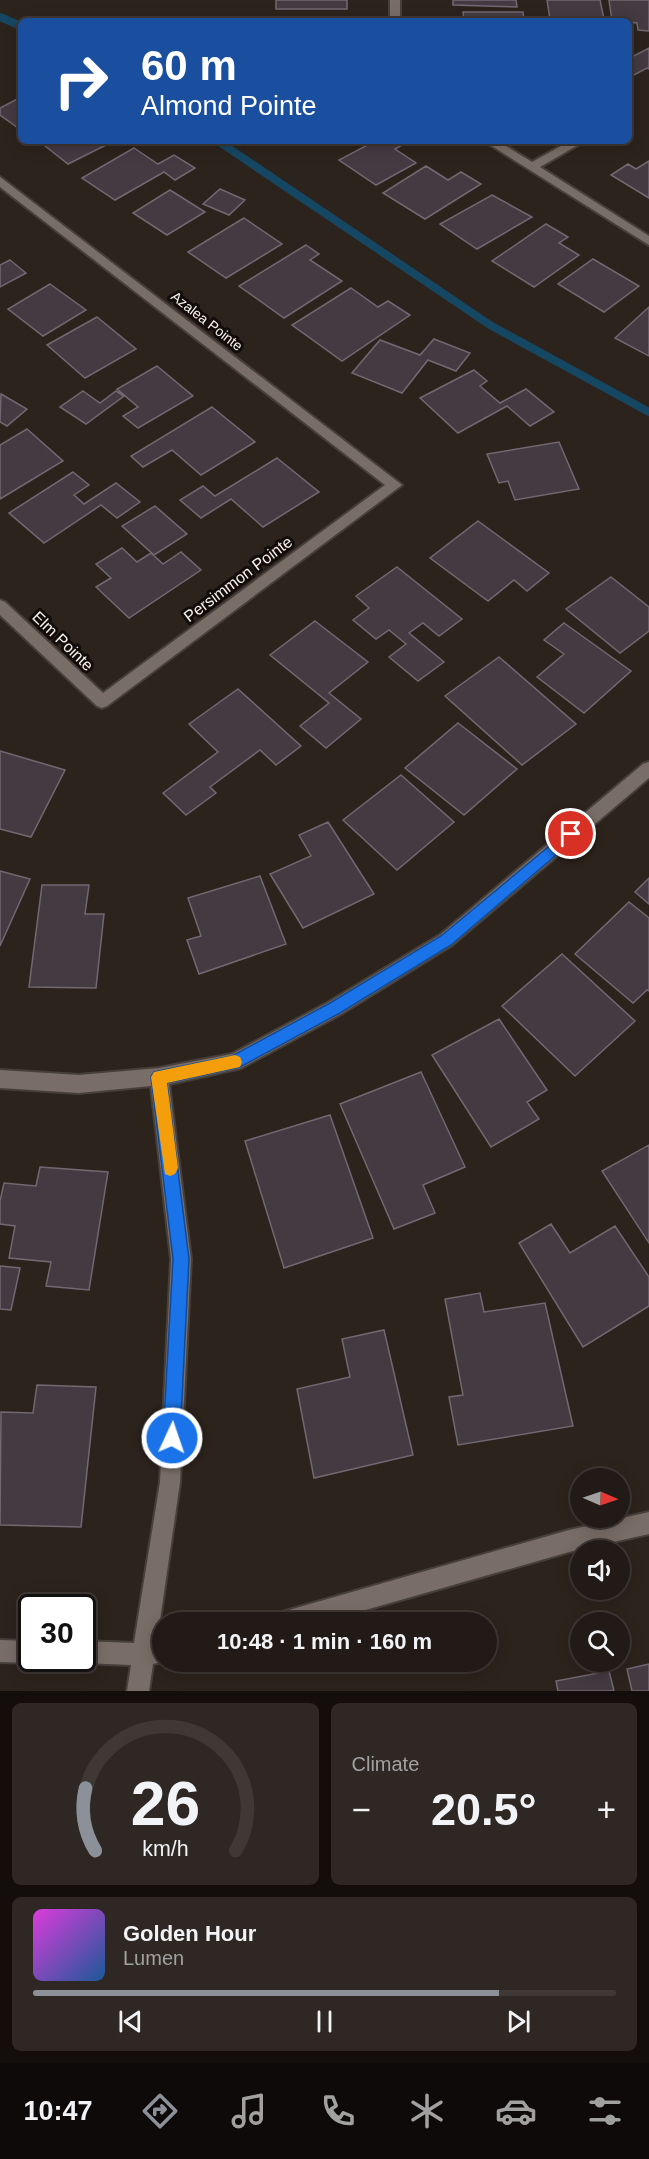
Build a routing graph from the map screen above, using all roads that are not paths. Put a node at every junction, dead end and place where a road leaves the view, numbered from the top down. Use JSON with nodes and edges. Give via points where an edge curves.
{"nodes":[{"id":1,"x":395,"y":0,"type":"edge"},
{"id":2,"x":395,"y":18,"type":"edge"},
{"id":3,"x":495,"y":144,"type":"edge"},
{"id":4,"x":573,"y":144,"type":"edge"},
{"id":5,"x":533,"y":166,"type":"junction"},
{"id":6,"x":0,"y":181,"type":"edge"},
{"id":7,"x":649,"y":241,"type":"edge"},
{"id":8,"x":395,"y":485,"type":"joint"},
{"id":9,"x":0,"y":606,"type":"edge"},
{"id":10,"x":102,"y":702,"type":"joint"},
{"id":11,"x":649,"y":769,"type":"edge"},
{"id":12,"x":159,"y":1077,"type":"junction"},
{"id":13,"x":0,"y":1079,"type":"edge"},
{"id":14,"x":649,"y":1523,"type":"edge"},
{"id":15,"x":157,"y":1612,"type":"edge"},
{"id":16,"x":320,"y":1612,"type":"edge"},
{"id":17,"x":0,"y":1651,"type":"edge"},
{"id":18,"x":18,"y":1652,"type":"edge"},
{"id":19,"x":96,"y":1652,"type":"edge"},
{"id":20,"x":152,"y":1652,"type":"edge"},
{"id":21,"x":152,"y":1655,"type":"edge"},
{"id":22,"x":138,"y":1691,"type":"edge"}],
"edges":[{"from":1,"to":2,"type":"street"},
{"from":3,"to":5,"type":"street"},
{"from":4,"to":5,"type":"street"},
{"from":5,"to":7,"type":"street"},
{"from":6,"to":8,"type":"street","name":"Azalea Pointe"},
{"from":8,"to":10,"type":"street","name":"Persimmon Pointe"},
{"from":9,"to":10,"type":"street","name":"Elm Pointe"},
{"from":11,"to":12,"type":"street","via":[[446,940],[335,1008],[235,1062]]},
{"from":12,"to":13,"type":"street","via":[[79,1084]]},
{"from":12,"to":15,"type":"street","via":[[181,1259],[170,1482]]},
{"from":14,"to":16,"type":"street","via":[[569,1541]]},
{"from":17,"to":18,"type":"street"},
{"from":19,"to":20,"type":"street"},
{"from":21,"to":22,"type":"street"}]}
